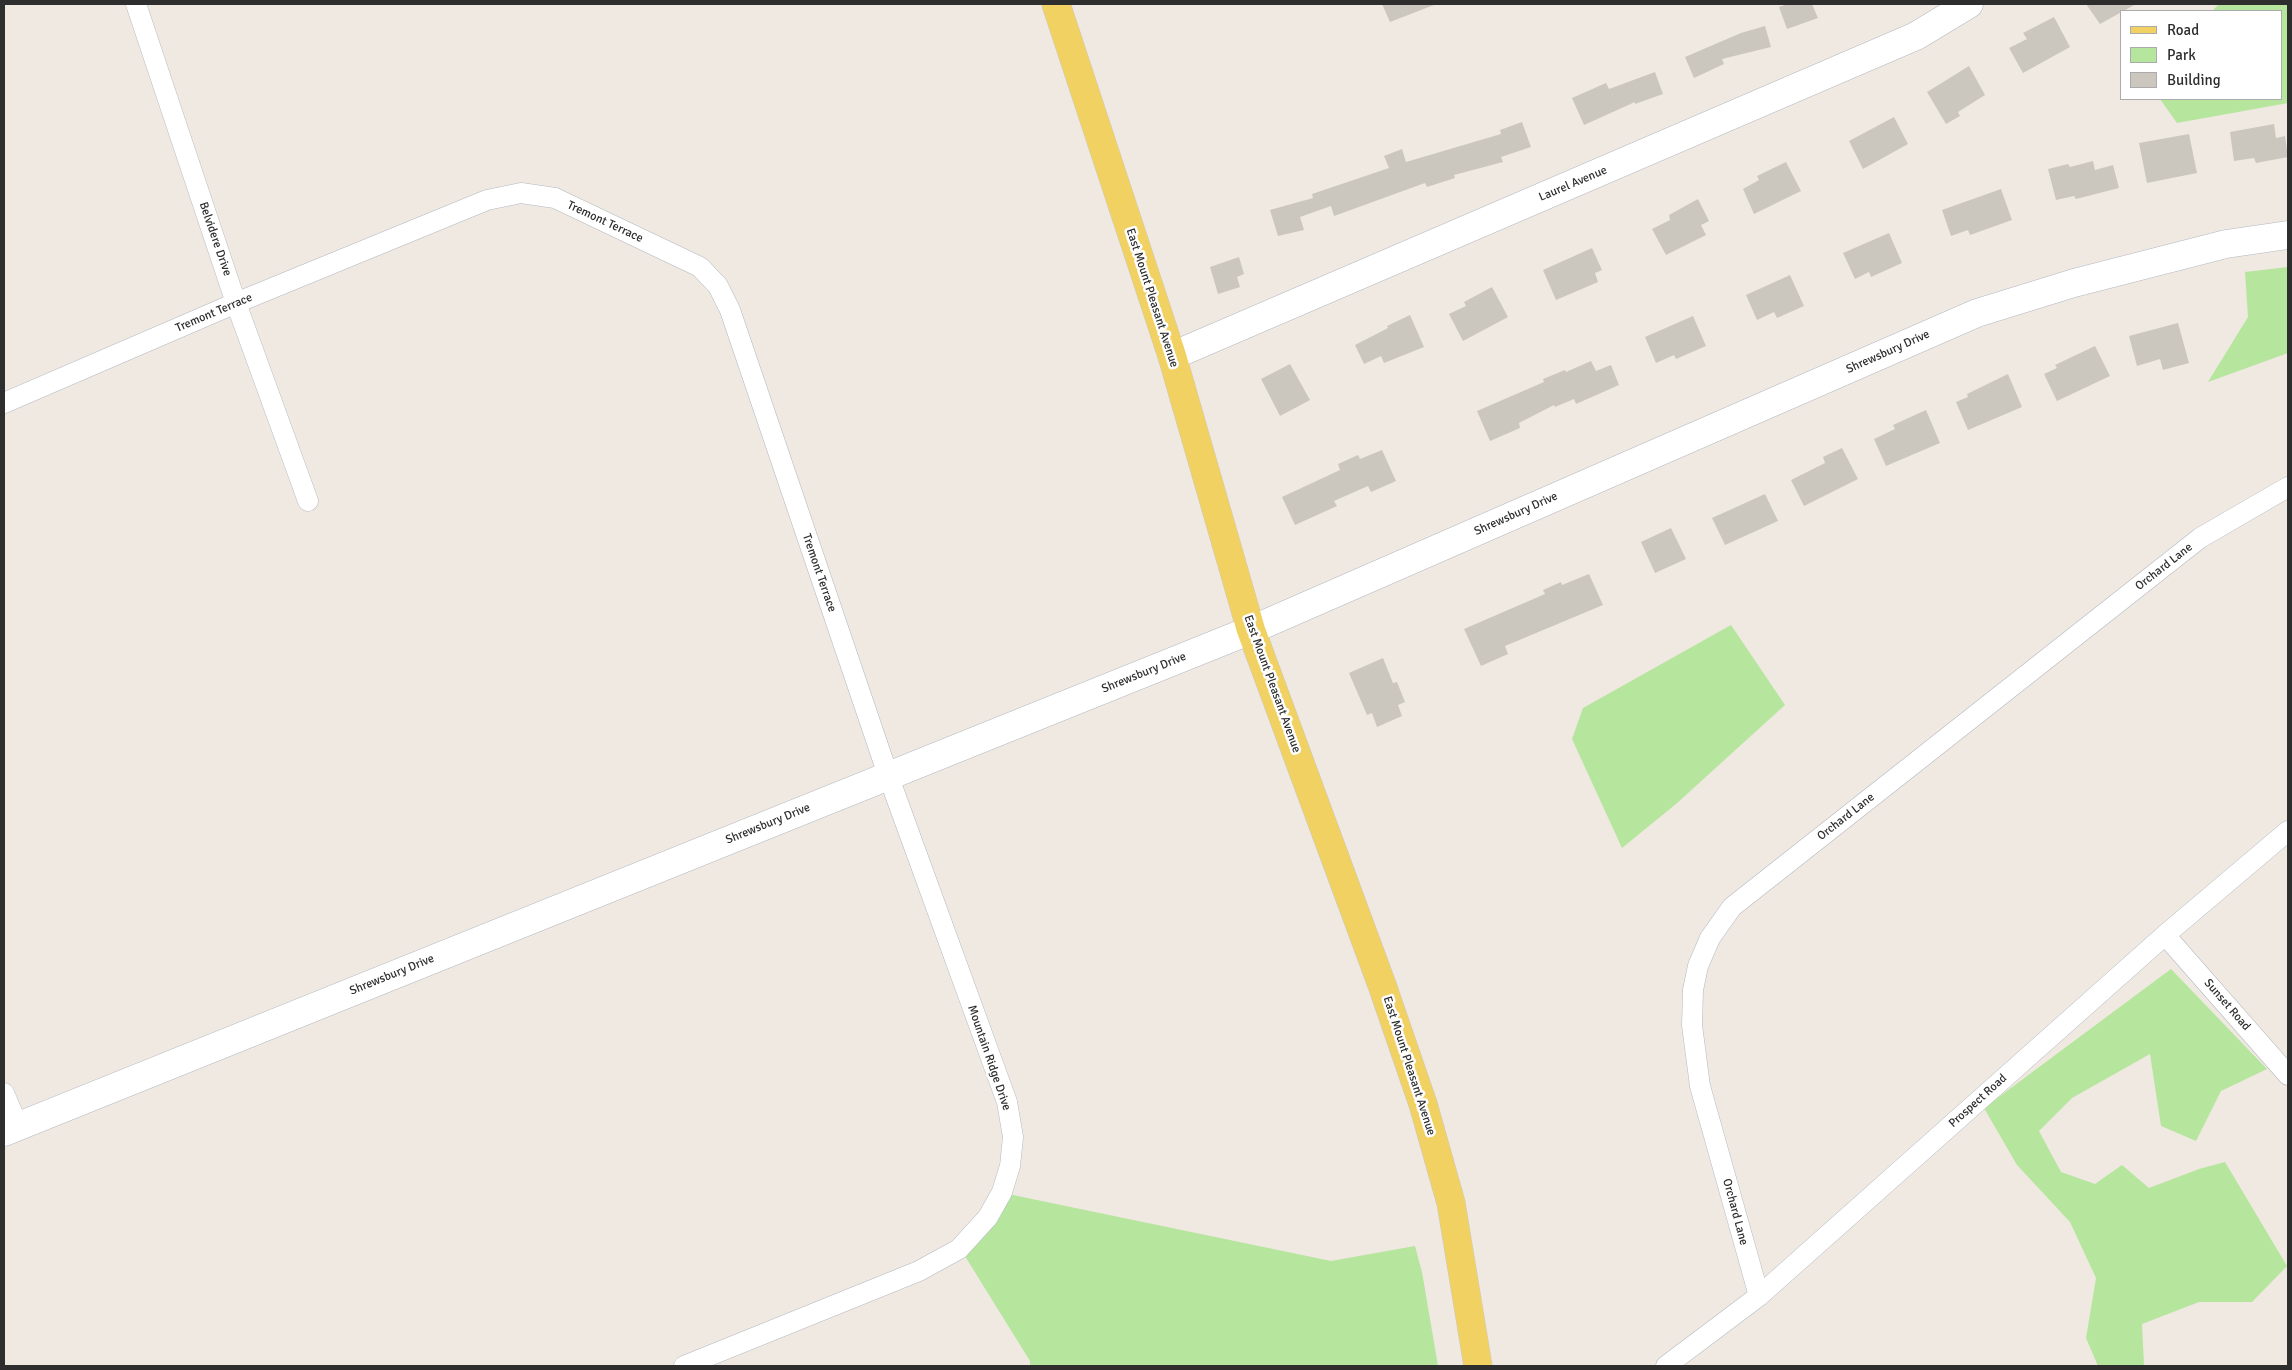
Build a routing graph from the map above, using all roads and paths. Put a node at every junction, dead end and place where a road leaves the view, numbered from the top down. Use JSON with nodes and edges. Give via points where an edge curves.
{"nodes":[{"id":1,"x":136,"y":4,"type":"edge"},
{"id":2,"x":1056,"y":4,"type":"edge"},
{"id":3,"x":1969,"y":4,"type":"edge"},
{"id":4,"x":2288,"y":235,"type":"edge"},
{"id":5,"x":236,"y":303,"type":"junction"},
{"id":6,"x":1172,"y":356,"type":"junction"},
{"id":7,"x":4,"y":404,"type":"edge"},
{"id":8,"x":2288,"y":487,"type":"edge"},
{"id":9,"x":308,"y":501,"type":"dead end"},
{"id":10,"x":1252,"y":630,"type":"junction"},
{"id":11,"x":888,"y":775,"type":"junction"},
{"id":12,"x":2288,"y":831,"type":"edge"},
{"id":13,"x":2165,"y":935,"type":"junction"},
{"id":14,"x":2288,"y":1075,"type":"edge"},
{"id":15,"x":4,"y":1093,"type":"edge"},
{"id":16,"x":11,"y":1128,"type":"edge"},
{"id":17,"x":1758,"y":1296,"type":"junction"},
{"id":18,"x":684,"y":1366,"type":"edge"},
{"id":19,"x":1478,"y":1366,"type":"edge"},
{"id":20,"x":1666,"y":1366,"type":"edge"}],
"edges":[{"from":1,"to":5,"type":"street","name":"Belvidere Drive"},
{"from":2,"to":6,"type":"main road","name":"East Mount Pleasant Avenue"},
{"from":3,"to":6,"type":"main road","name":"Laurel Avenue","via":[[1916,36]]},
{"from":4,"to":10,"type":"main road","name":"Shrewsbury Drive","via":[[2226,244],[2074,283],[1977,313]]},
{"from":5,"to":7,"type":"street","name":"Tremont Terrace"},
{"from":5,"to":9,"type":"street","name":"Belvidere Drive"},
{"from":5,"to":11,"type":"street","name":"Tremont Terrace","via":[[488,200],[521,193],[555,198],[700,267],[718,286],[730,310]]},
{"from":6,"to":10,"type":"main road","name":"East Mount Pleasant Avenue"},
{"from":8,"to":17,"type":"street","name":"Orchard Lane","via":[[2193,544],[1732,907],[1710,938],[1698,966],[1693,990],[1692,1025],[1700,1086]]},
{"from":10,"to":11,"type":"main road","name":"Shrewsbury Drive"},
{"from":10,"to":19,"type":"main road","name":"East Mount Pleasant Avenue","via":[[1382,985],[1422,1104],[1451,1204]]},
{"from":11,"to":16,"type":"main road","name":"Shrewsbury Drive"},
{"from":11,"to":18,"type":"street","name":"Mountain Ridge Drive","via":[[1007,1102],[1012,1137],[1010,1166],[1002,1192],[988,1217],[959,1249],[919,1271]]},
{"from":12,"to":13,"type":"street","name":"Prospect Road"},
{"from":13,"to":14,"type":"street","name":"Sunset Road"},
{"from":13,"to":17,"type":"street","name":"Prospect Road"},
{"from":15,"to":16,"type":"street"},
{"from":17,"to":20,"type":"street","name":"Prospect Road"}]}
